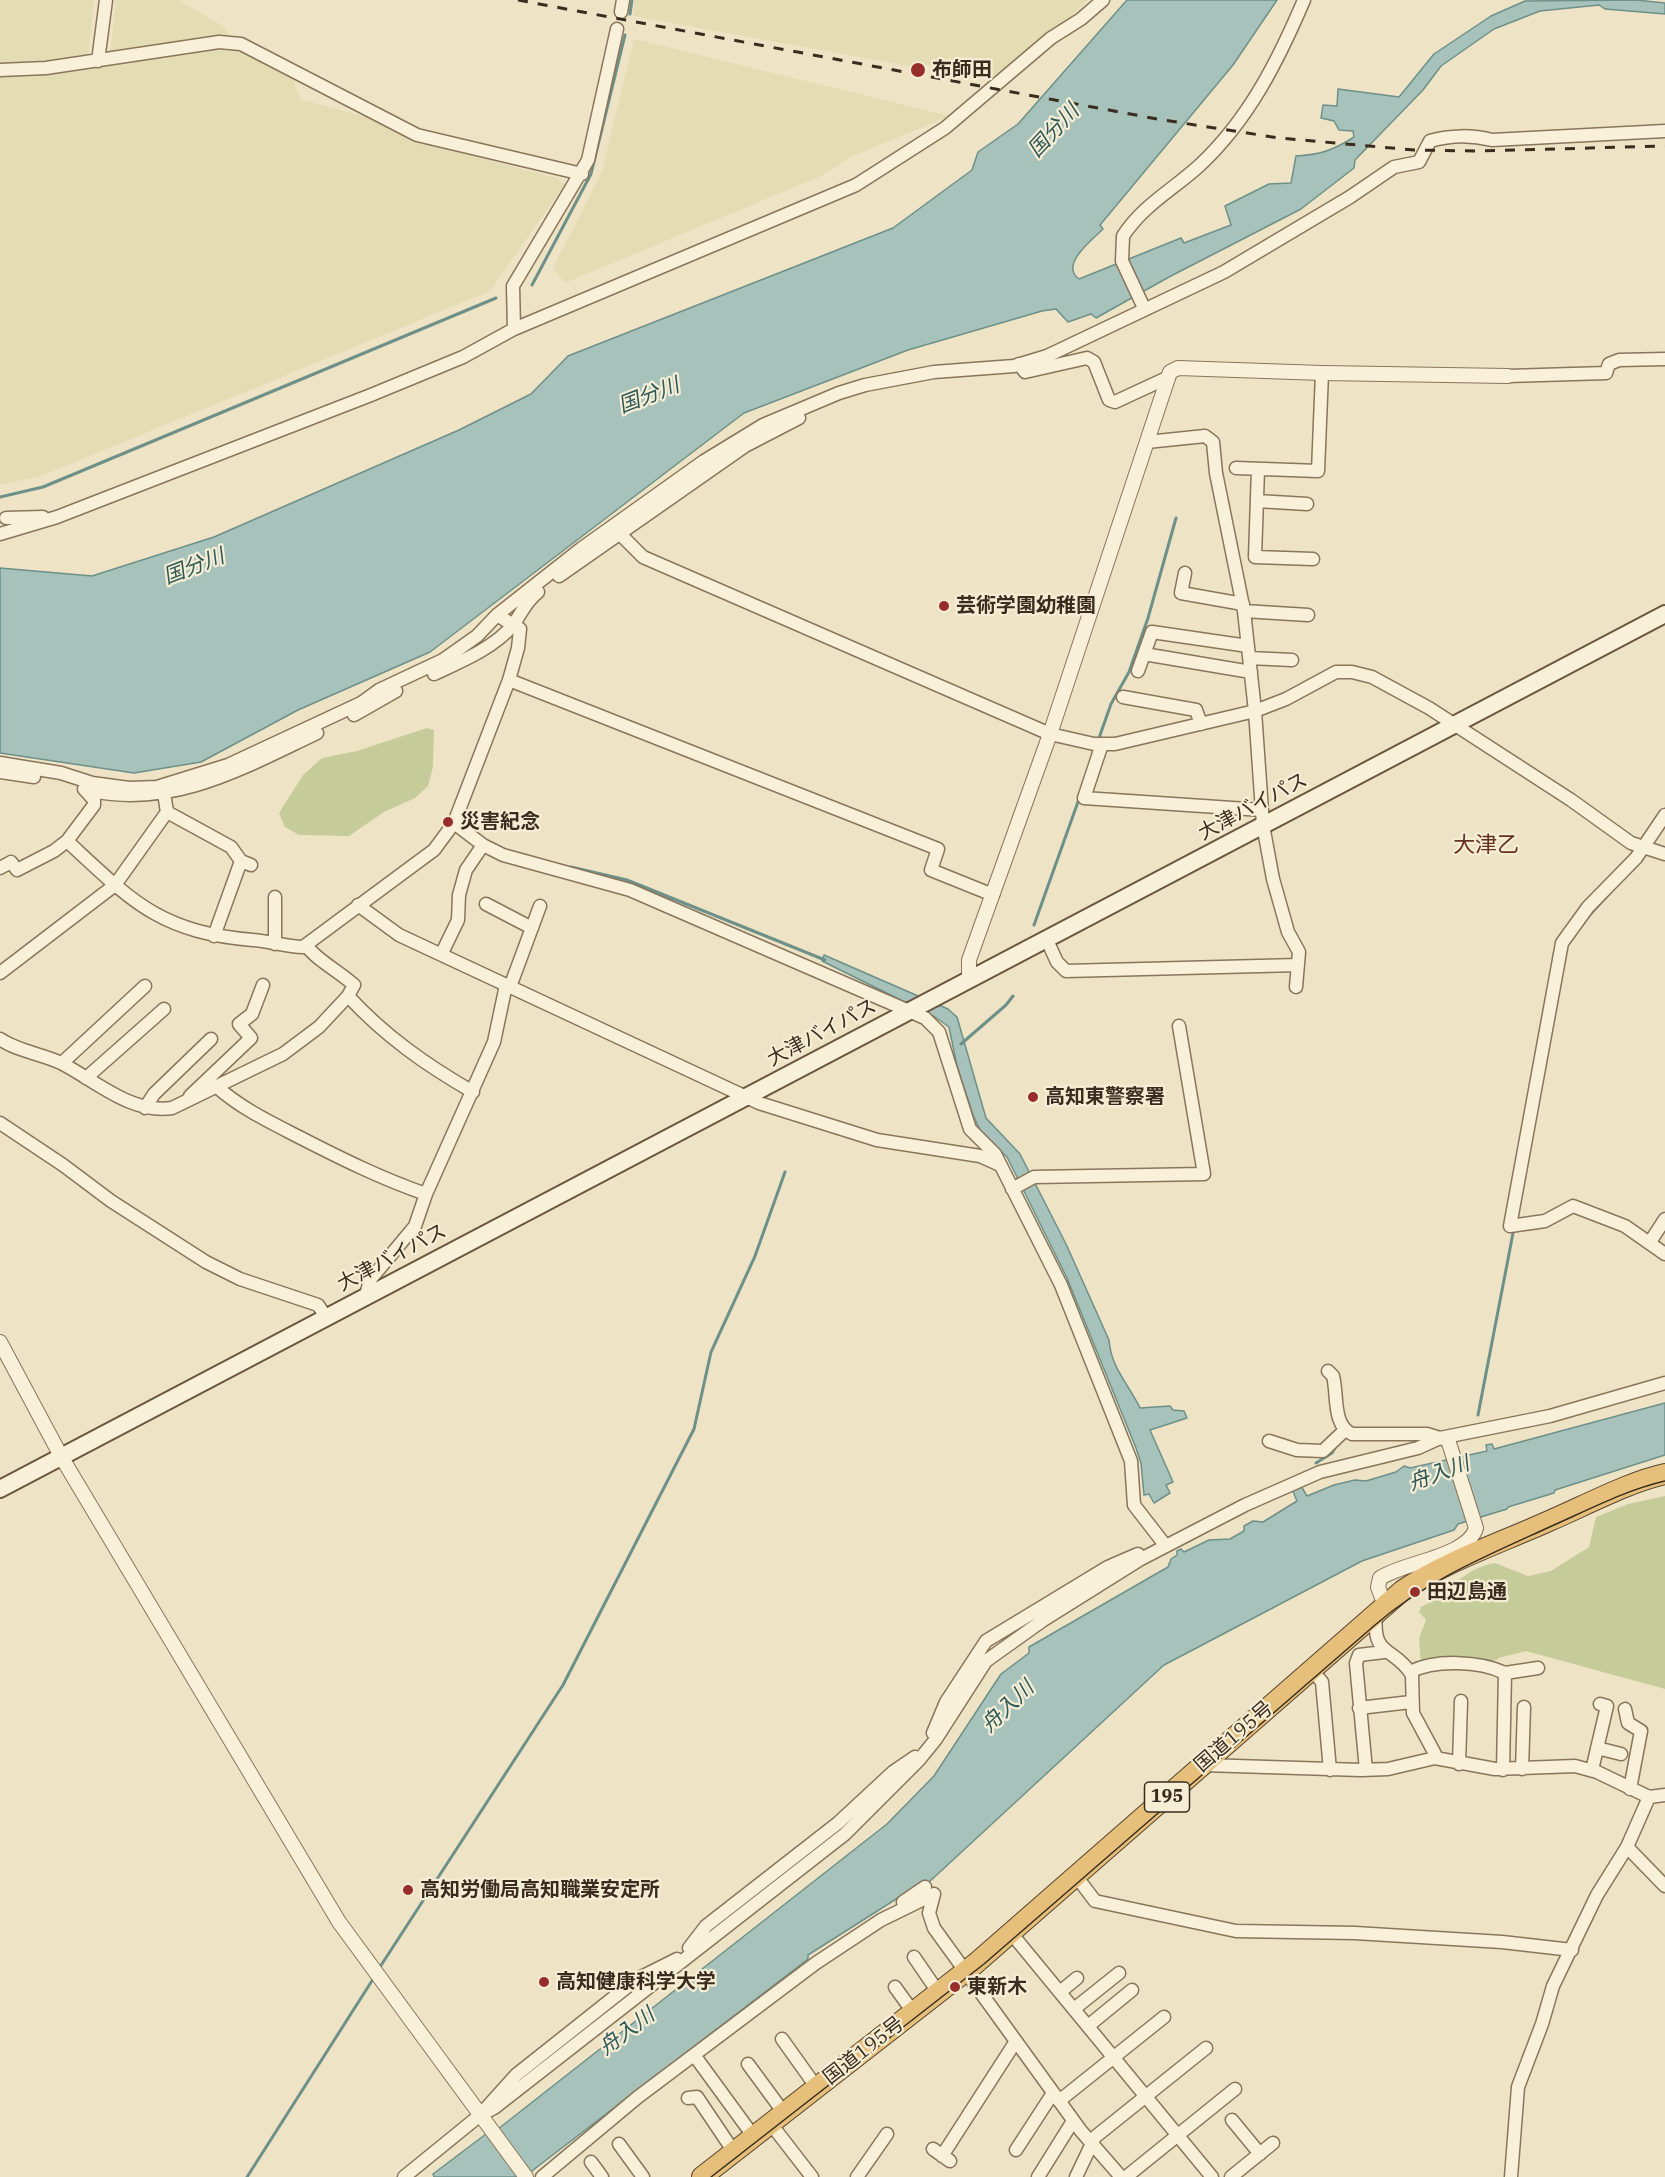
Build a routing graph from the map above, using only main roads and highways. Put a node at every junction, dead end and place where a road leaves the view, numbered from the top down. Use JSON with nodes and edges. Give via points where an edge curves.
{"nodes":[{"id":1,"x":1665,"y":614,"type":"edge"},
{"id":2,"x":1665,"y":1474,"type":"edge"},
{"id":3,"x":0,"y":1489,"type":"edge"},
{"id":4,"x":702,"y":2177,"type":"edge"}],
"edges":[{"from":1,"to":3,"type":"main road","name":"大津バイパス","via":[[1454,726],[1263,817],[909,1011]]},
{"from":2,"to":4,"type":"highway","name":"国道195号","number":"195","via":[[1581,1506],[1425,1576],[1380,1610],[1011,1933]]}]}
